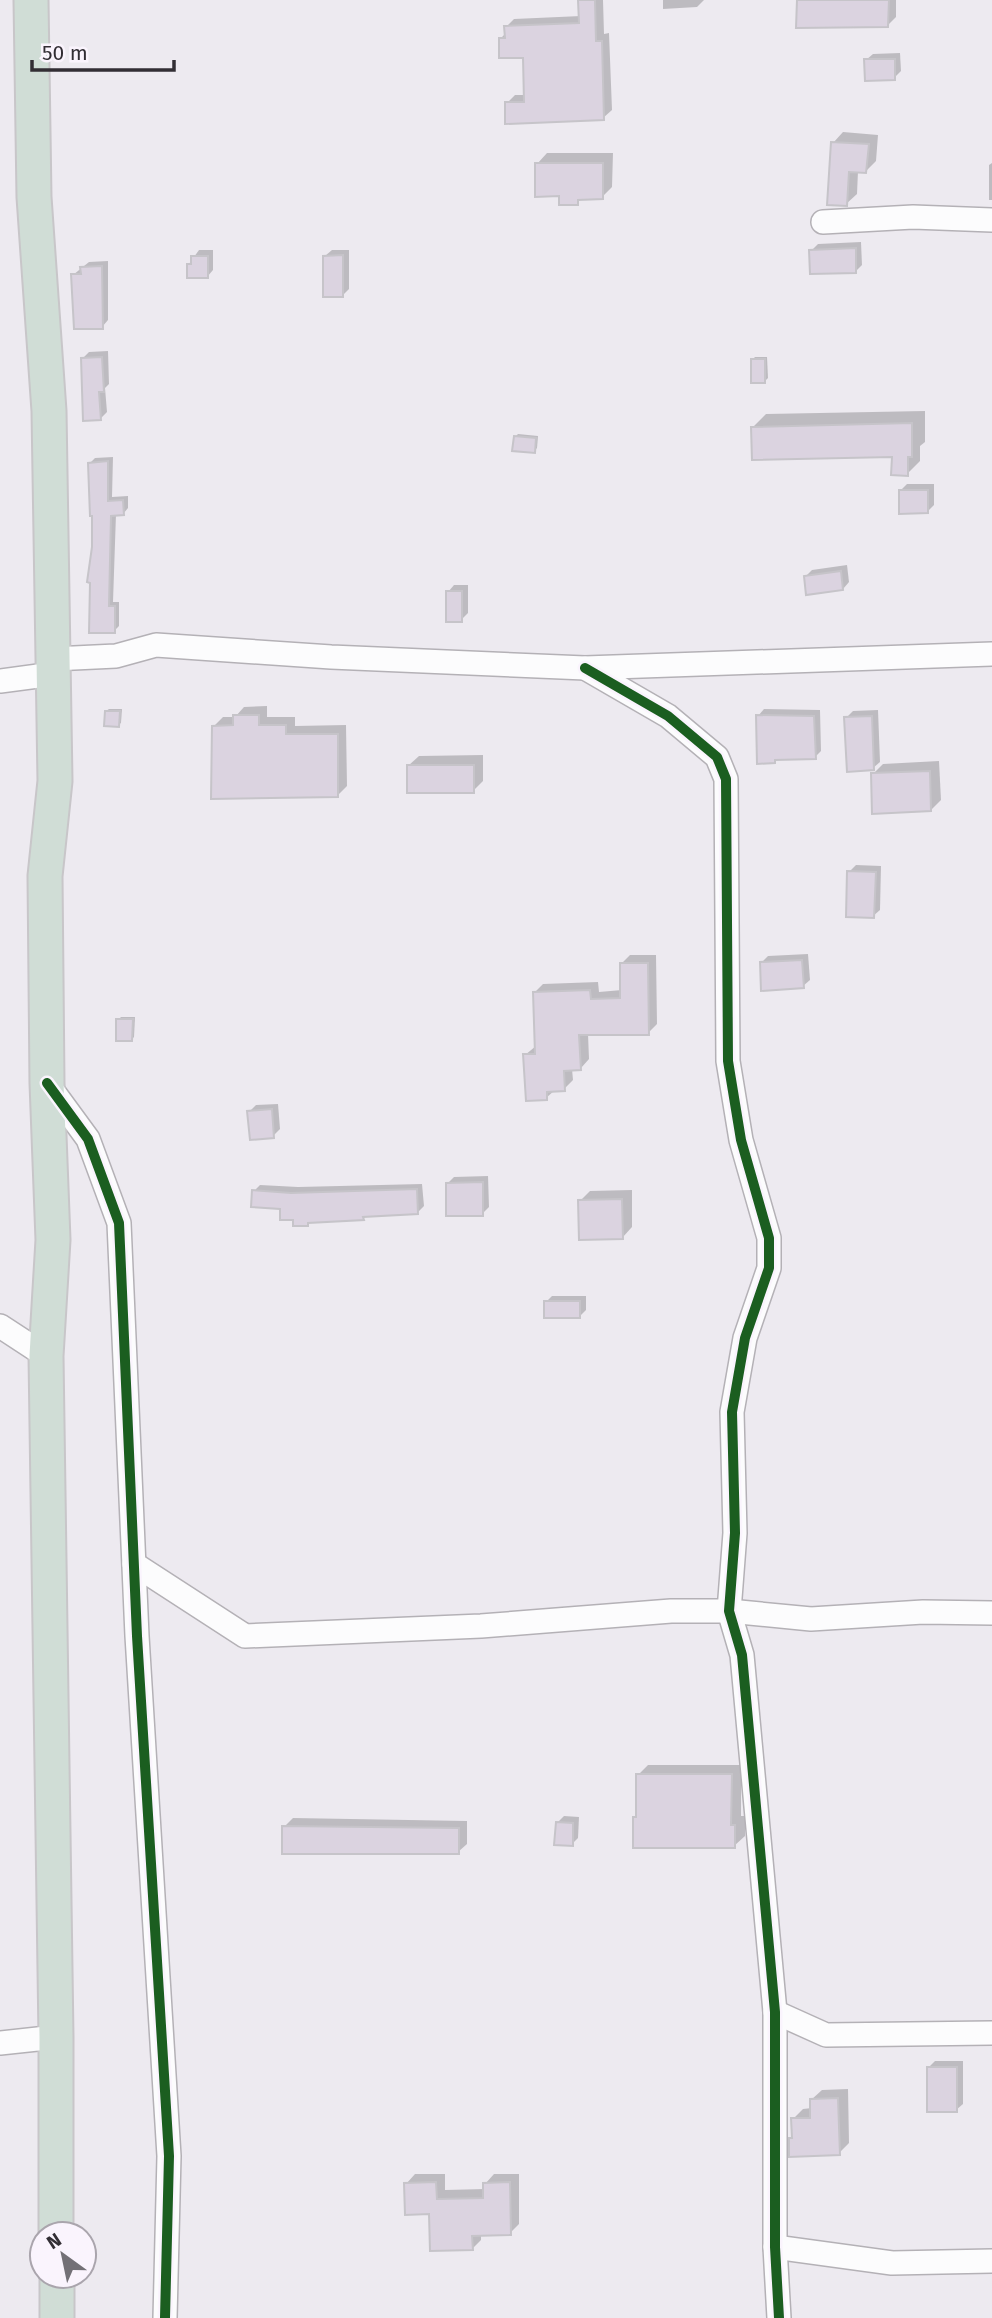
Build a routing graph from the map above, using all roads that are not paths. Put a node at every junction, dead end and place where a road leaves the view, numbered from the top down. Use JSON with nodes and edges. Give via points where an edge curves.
{"nodes":[{"id":1,"x":31,"y":0,"type":"edge"},
{"id":2,"x":992,"y":220,"type":"edge"},
{"id":3,"x":823,"y":222,"type":"dead end"},
{"id":4,"x":992,"y":653,"type":"edge"},
{"id":5,"x":52,"y":667,"type":"junction"},
{"id":6,"x":585,"y":668,"type":"junction"},
{"id":7,"x":0,"y":681,"type":"edge"},
{"id":8,"x":47,"y":1083,"type":"junction"},
{"id":9,"x":0,"y":1326,"type":"edge"},
{"id":10,"x":46,"y":1356,"type":"junction"},
{"id":11,"x":134,"y":1564,"type":"junction"},
{"id":12,"x":729,"y":1611,"type":"junction"},
{"id":13,"x":992,"y":1614,"type":"edge"},
{"id":14,"x":775,"y":2012,"type":"junction"},
{"id":15,"x":992,"y":2033,"type":"edge"},
{"id":16,"x":56,"y":2038,"type":"junction"},
{"id":17,"x":0,"y":2043,"type":"edge"},
{"id":18,"x":56,"y":2220,"type":"edge"},
{"id":19,"x":775,"y":2248,"type":"junction"},
{"id":20,"x":992,"y":2260,"type":"edge"},
{"id":21,"x":57,"y":2290,"type":"edge"},
{"id":22,"x":57,"y":2318,"type":"edge"},
{"id":23,"x":165,"y":2318,"type":"edge"},
{"id":24,"x":779,"y":2318,"type":"edge"}],
"edges":[{"from":1,"to":5,"type":"highway","via":[[34,197],[50,411]]},
{"from":2,"to":3,"type":"street","via":[[913,216]]},
{"from":4,"to":6,"type":"street"},
{"from":5,"to":6,"type":"street","via":[[156,645]]},
{"from":5,"to":7,"type":"street"},
{"from":5,"to":8,"type":"highway","via":[[55,781],[45,876]]},
{"from":6,"to":12,"type":"street","via":[[668,716],[717,757],[726,779],[728,1061],[741,1140],[769,1238],[769,1268],[745,1338],[733,1412],[735,1533]]},
{"from":8,"to":10,"type":"highway","via":[[53,1240]]},
{"from":8,"to":11,"type":"street","via":[[88,1139],[119,1223]]},
{"from":9,"to":10,"type":"street"},
{"from":10,"to":16,"type":"highway"},
{"from":11,"to":12,"type":"street","via":[[244,1636]]},
{"from":11,"to":23,"type":"street","via":[[169,2156]]},
{"from":12,"to":13,"type":"street","via":[[811,1619],[923,1612]]},
{"from":12,"to":14,"type":"street","via":[[742,1655]]},
{"from":14,"to":15,"type":"street","via":[[826,2035]]},
{"from":14,"to":19,"type":"street"},
{"from":16,"to":17,"type":"street"},
{"from":16,"to":18,"type":"highway"},
{"from":19,"to":20,"type":"street","via":[[892,2263]]},
{"from":19,"to":24,"type":"street"},
{"from":21,"to":22,"type":"highway"}]}
